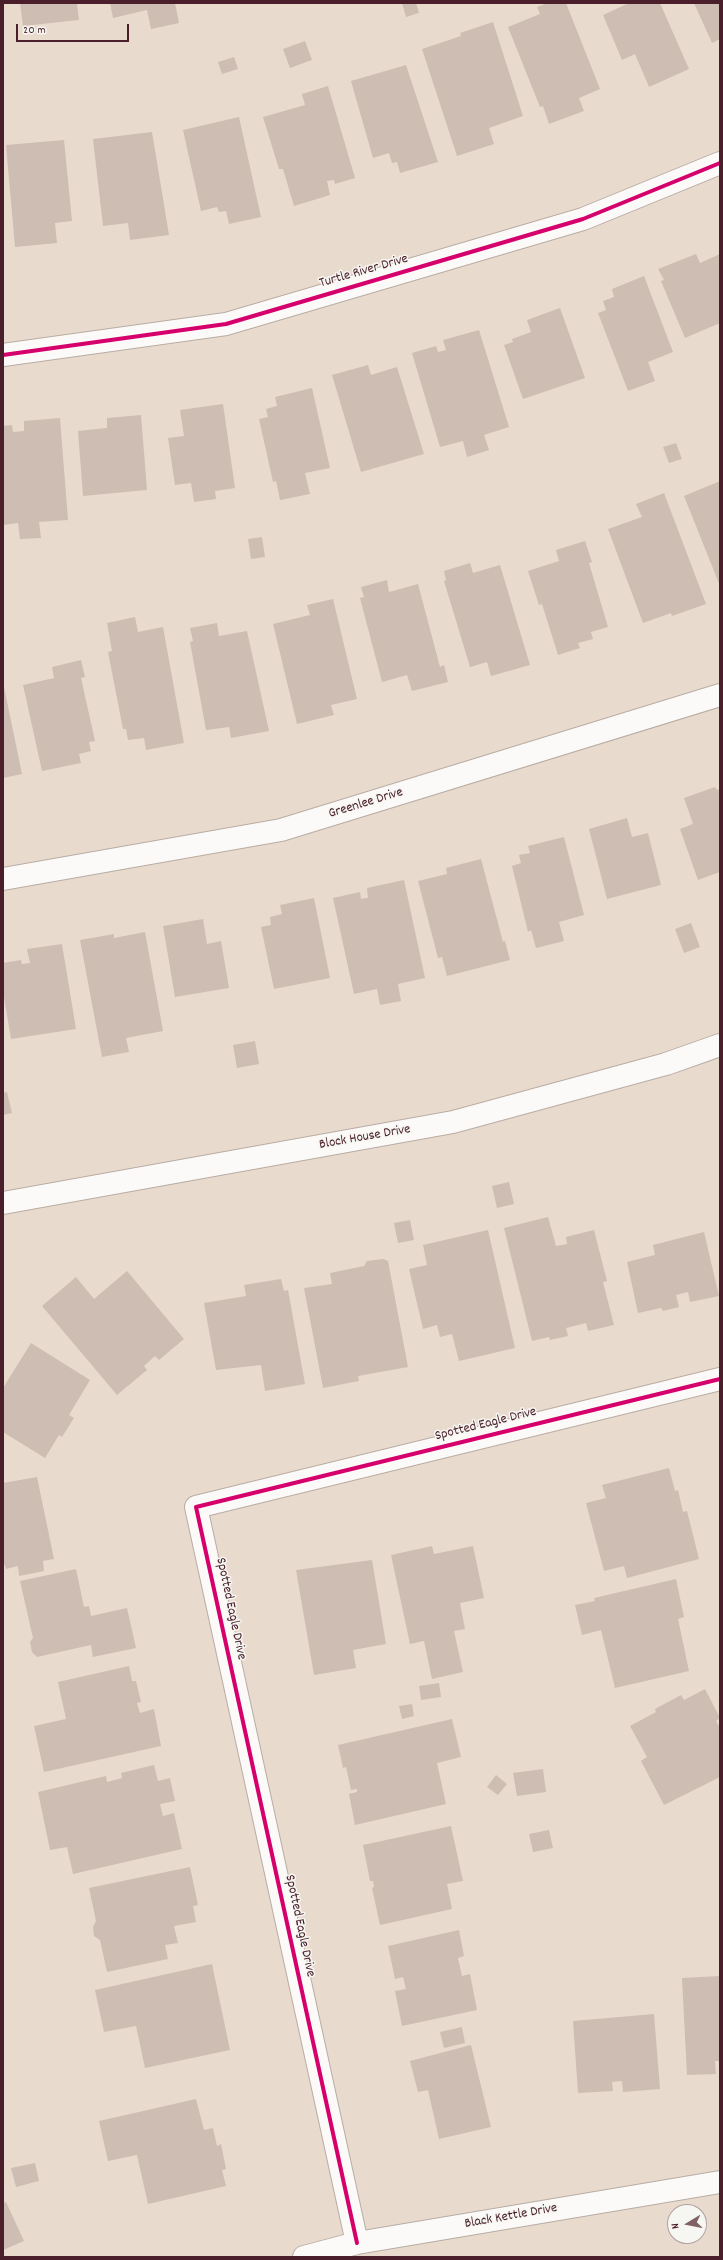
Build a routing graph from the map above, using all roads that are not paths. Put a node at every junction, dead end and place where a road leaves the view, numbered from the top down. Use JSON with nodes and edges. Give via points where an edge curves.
{"nodes":[{"id":1,"x":720,"y":163,"type":"edge"},
{"id":2,"x":3,"y":355,"type":"edge"},
{"id":3,"x":720,"y":695,"type":"edge"},
{"id":4,"x":3,"y":879,"type":"edge"},
{"id":5,"x":720,"y":1045,"type":"edge"},
{"id":6,"x":3,"y":1203,"type":"edge"},
{"id":7,"x":720,"y":1379,"type":"edge"},
{"id":8,"x":720,"y":2182,"type":"edge"},
{"id":9,"x":357,"y":2243,"type":"junction"},
{"id":10,"x":304,"y":2257,"type":"edge"}],
"edges":[{"from":1,"to":2,"type":"street","name":"Turtle River Drive","via":[[583,219],[226,324]]},
{"from":3,"to":4,"type":"street","name":"Greenlee Drive","via":[[281,830]]},
{"from":5,"to":6,"type":"street","name":"Block House Drive","via":[[666,1064],[453,1122]]},
{"from":7,"to":9,"type":"street","name":"Spotted Eagle Drive","via":[[196,1507]]},
{"from":8,"to":9,"type":"street","name":"Black Kettle Drive"},
{"from":9,"to":10,"type":"street","name":"Black Kettle Drive"}]}
